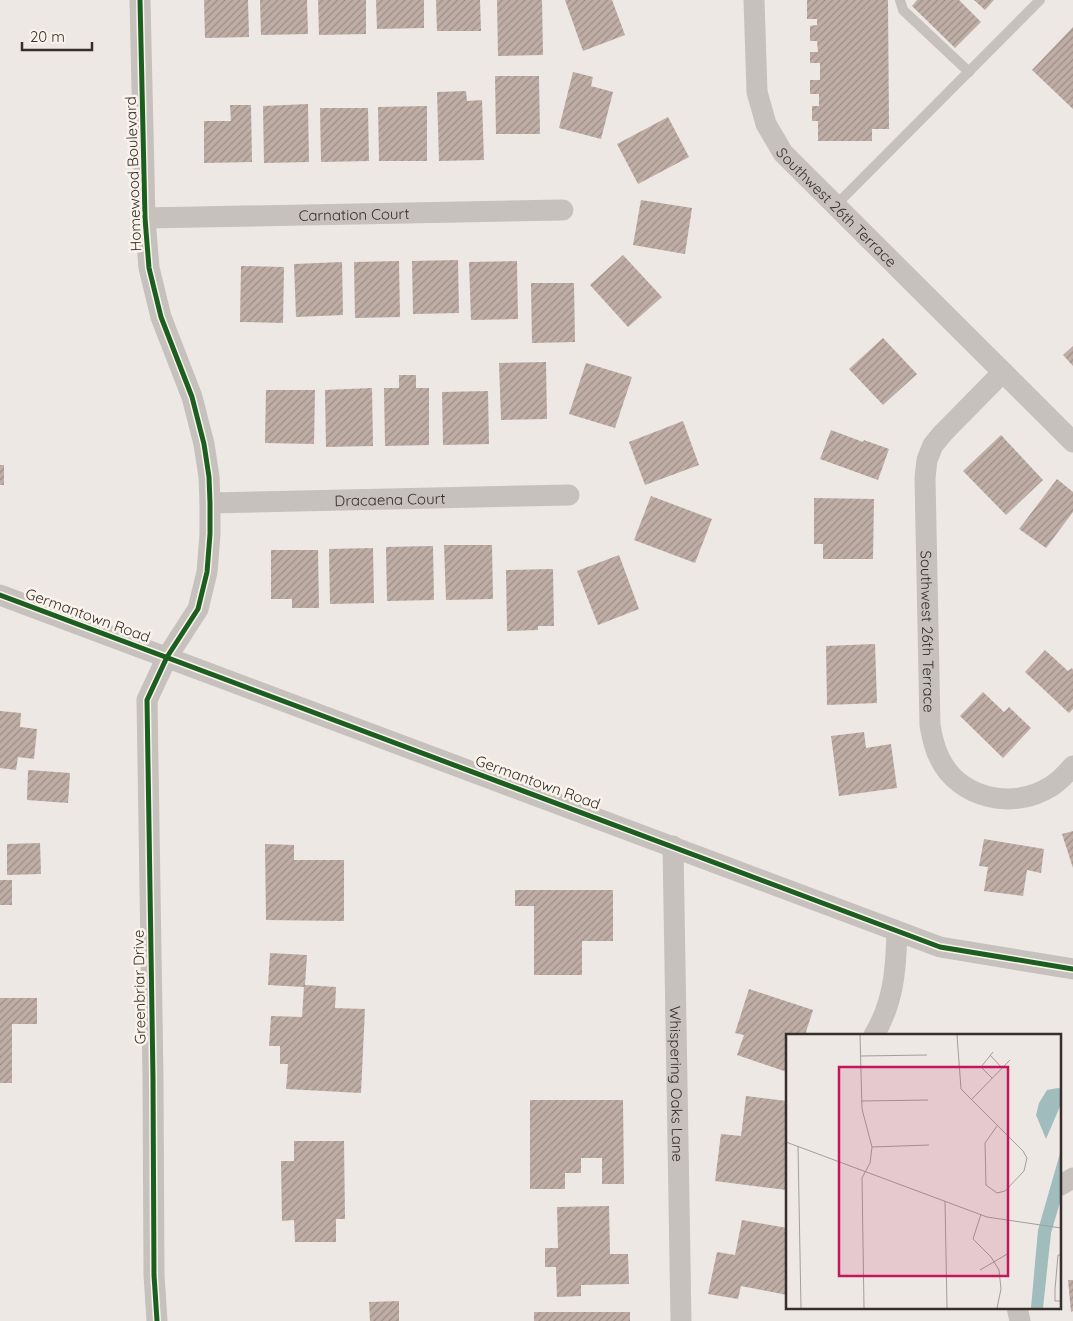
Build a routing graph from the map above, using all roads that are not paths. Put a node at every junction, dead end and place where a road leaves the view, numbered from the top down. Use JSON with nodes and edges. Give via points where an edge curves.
{"nodes":[{"id":1,"x":140,"y":0,"type":"edge"},
{"id":2,"x":754,"y":0,"type":"edge"},
{"id":3,"x":900,"y":0,"type":"edge"},
{"id":4,"x":1034,"y":2,"type":"edge"},
{"id":5,"x":969,"y":72,"type":"junction"},
{"id":6,"x":834,"y":206,"type":"junction"},
{"id":7,"x":563,"y":210,"type":"dead end"},
{"id":8,"x":145,"y":218,"type":"junction"},
{"id":9,"x":1003,"y":372,"type":"junction"},
{"id":10,"x":1073,"y":442,"type":"edge"},
{"id":11,"x":569,"y":495,"type":"dead end"},
{"id":12,"x":210,"y":503,"type":"junction"},
{"id":13,"x":0,"y":595,"type":"edge"},
{"id":14,"x":167,"y":658,"type":"junction"},
{"id":15,"x":1073,"y":766,"type":"edge"},
{"id":16,"x":673,"y":846,"type":"junction"},
{"id":17,"x":897,"y":931,"type":"junction"},
{"id":18,"x":1073,"y":969,"type":"edge"},
{"id":19,"x":875,"y":1034,"type":"edge"},
{"id":20,"x":1073,"y":1178,"type":"edge"},
{"id":21,"x":1060,"y":1185,"type":"edge"},
{"id":22,"x":1017,"y":1308,"type":"edge"},
{"id":23,"x":157,"y":1321,"type":"edge"},
{"id":24,"x":682,"y":1321,"type":"edge"},
{"id":25,"x":1020,"y":1321,"type":"edge"}],
"edges":[{"from":1,"to":8,"type":"street","name":"Homewood Boulevard"},
{"from":2,"to":6,"type":"street","name":"Southwest 26th Terrace","via":[[757,92],[766,124],[783,153]]},
{"from":3,"to":5,"type":"lane","via":[[903,10]]},
{"from":4,"to":5,"type":"lane"},
{"from":5,"to":6,"type":"lane"},
{"from":6,"to":9,"type":"street","name":"Southwest 26th Terrace"},
{"from":7,"to":8,"type":"street","name":"Carnation Court"},
{"from":8,"to":12,"type":"street","name":"Homewood Boulevard","via":[[149,268],[161,317],[192,397],[204,444]]},
{"from":9,"to":10,"type":"street","name":"Southwest 26th Terrace"},
{"from":9,"to":15,"type":"street","name":"Southwest 26th Terrace","via":[[943,433],[927,460],[930,725],[933,743],[945,767],[964,786],[1000,799],[1036,794],[1051,786]]},
{"from":11,"to":12,"type":"street","name":"Dracaena Court"},
{"from":12,"to":14,"type":"street","name":"Homewood Boulevard","via":[[207,572],[198,609]]},
{"from":13,"to":14,"type":"street","name":"Germantown Road"},
{"from":14,"to":16,"type":"street","name":"Germantown Road"},
{"from":14,"to":23,"type":"street","name":"Greenbriar Drive","via":[[146,700]]},
{"from":16,"to":17,"type":"street","name":"Germantown Road"},
{"from":16,"to":24,"type":"street","name":"Whispering Oaks Lane"},
{"from":17,"to":18,"type":"street","name":"Germantown Road","via":[[940,947]]},
{"from":17,"to":19,"type":"street","via":[[893,989]]},
{"from":20,"to":21,"type":"street"},
{"from":22,"to":25,"type":"street"}]}
